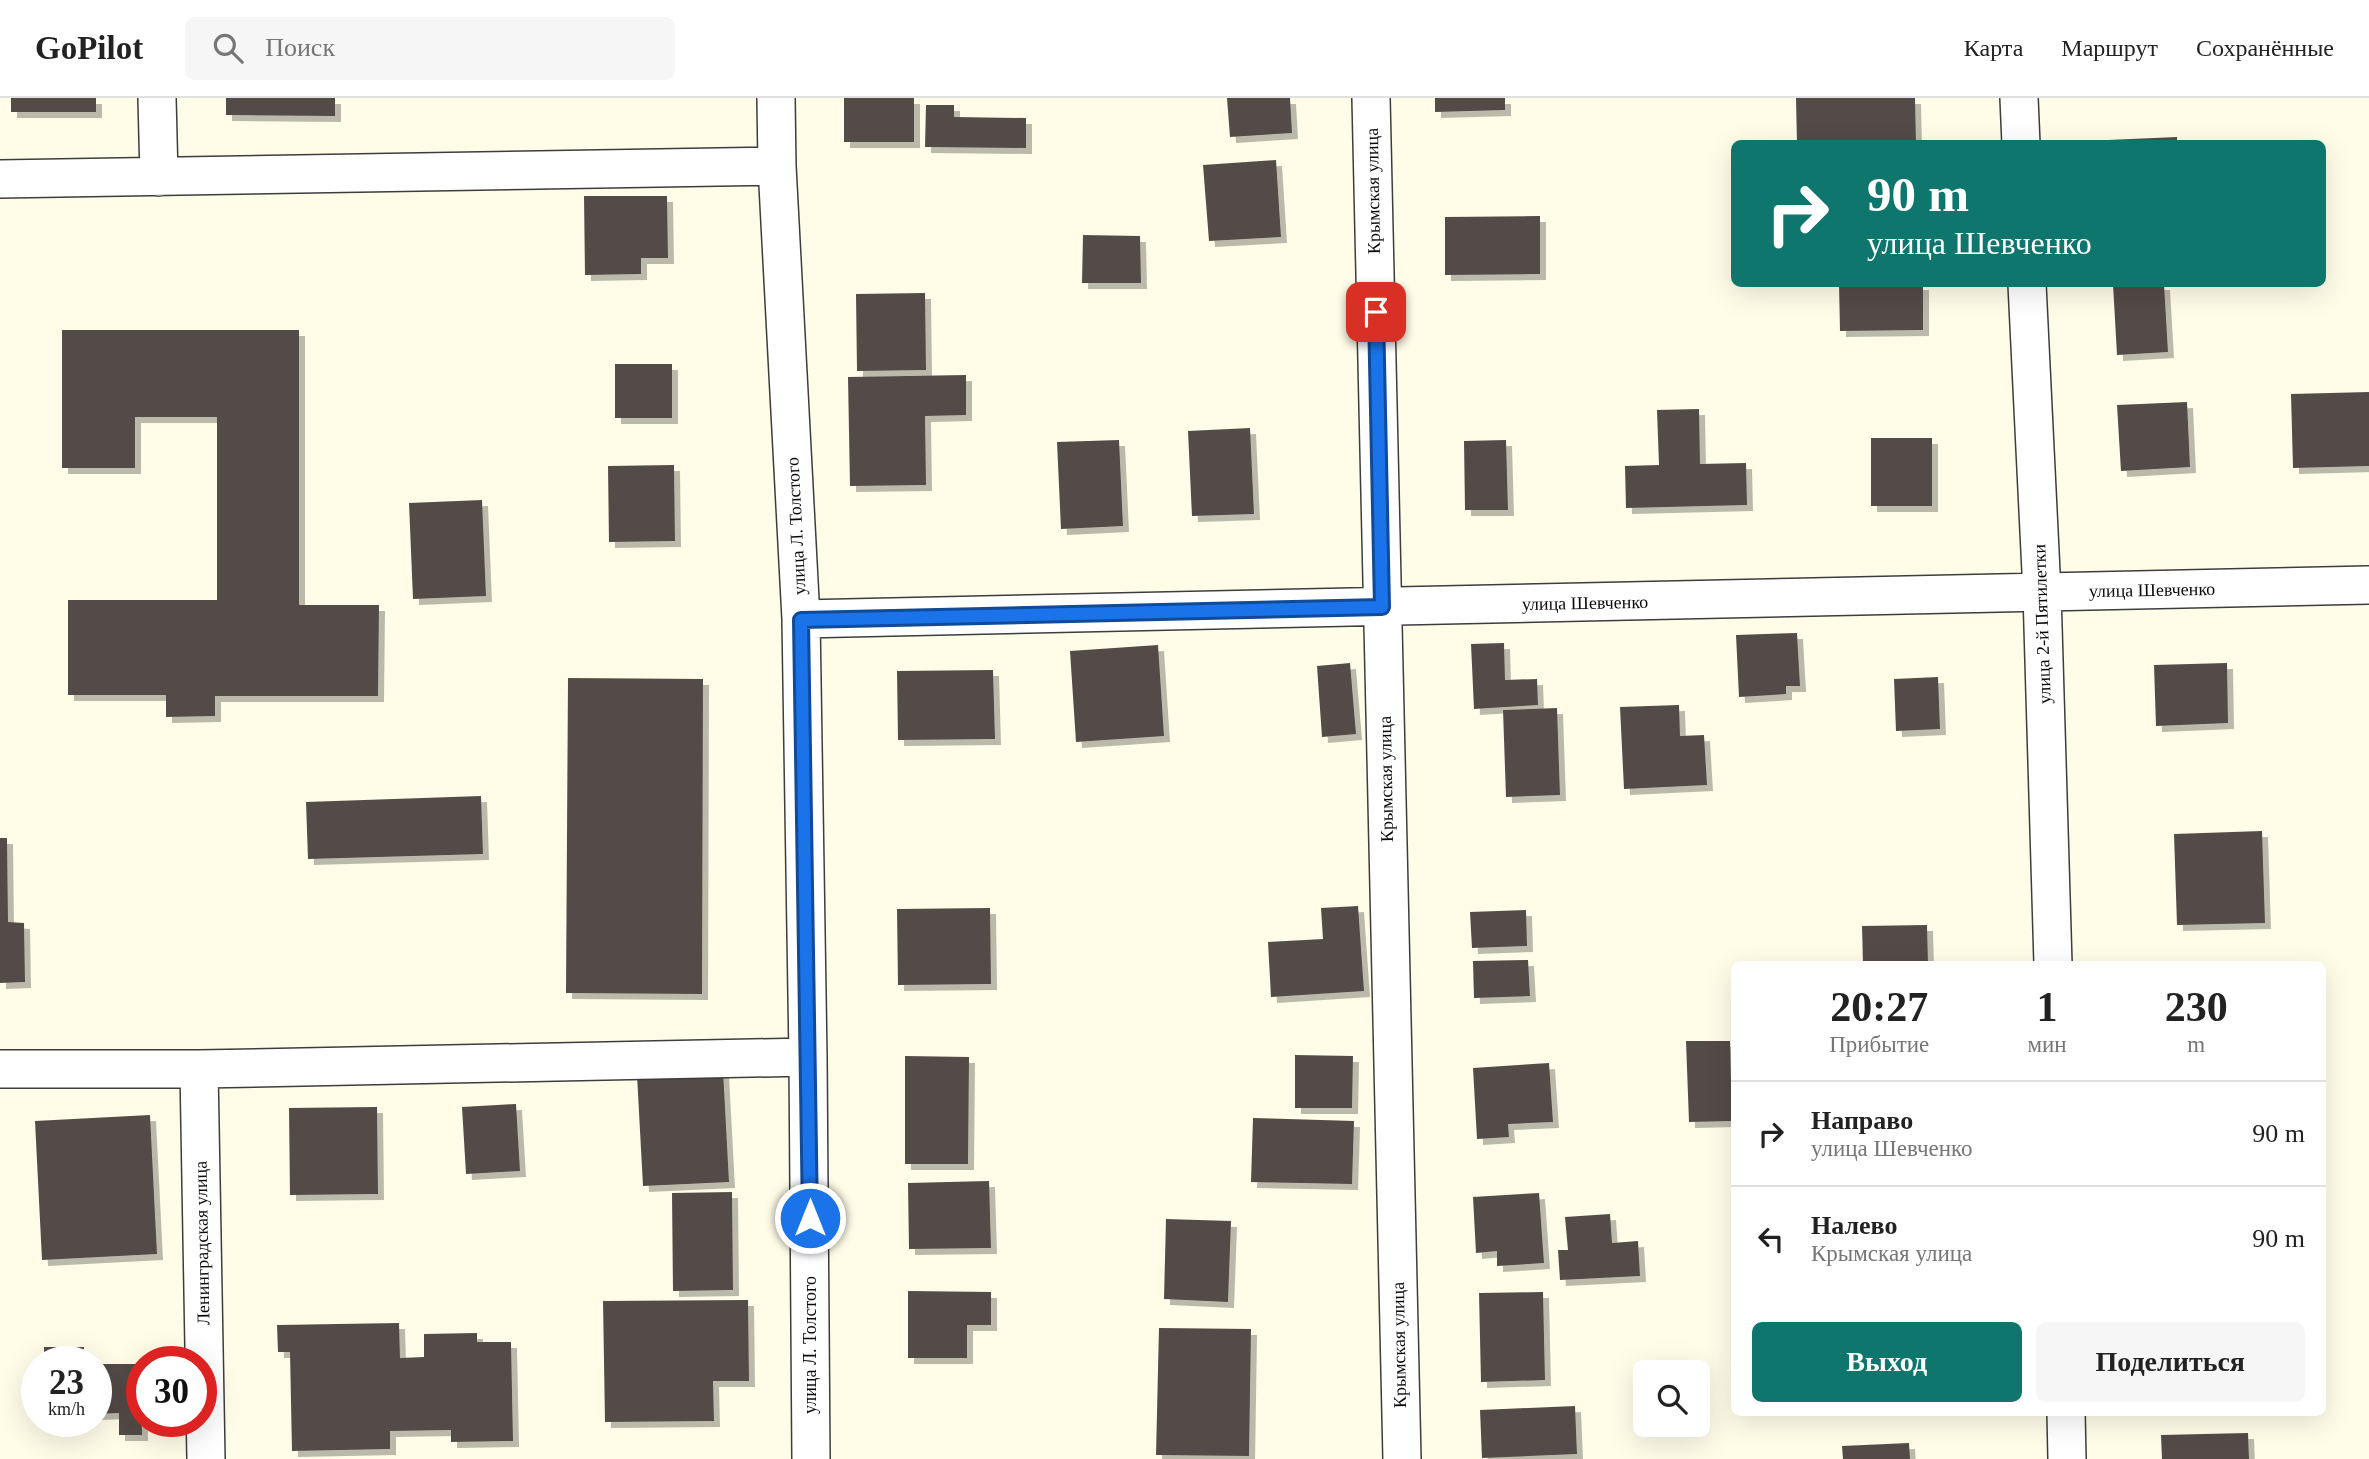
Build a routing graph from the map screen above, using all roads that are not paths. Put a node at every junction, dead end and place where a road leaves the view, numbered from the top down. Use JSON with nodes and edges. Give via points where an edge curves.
{"nodes":[{"id":1,"x":157,"y":98,"type":"edge"},
{"id":2,"x":776,"y":98,"type":"edge"},
{"id":3,"x":1371,"y":98,"type":"edge"},
{"id":4,"x":2019,"y":98,"type":"edge"},
{"id":5,"x":2021,"y":140,"type":"edge"},
{"id":6,"x":777,"y":166,"type":"junction"},
{"id":7,"x":159,"y":177,"type":"junction"},
{"id":8,"x":0,"y":179,"type":"edge"},
{"id":9,"x":2027,"y":287,"type":"edge"},
{"id":10,"x":2369,"y":585,"type":"edge"},
{"id":11,"x":2042,"y":593,"type":"junction"},
{"id":12,"x":1382,"y":607,"type":"junction"},
{"id":13,"x":801,"y":620,"type":"junction"},
{"id":14,"x":2053,"y":961,"type":"edge"},
{"id":15,"x":808,"y":1057,"type":"junction"},
{"id":16,"x":0,"y":1069,"type":"edge"},
{"id":17,"x":200,"y":1069,"type":"junction"},
{"id":18,"x":2066,"y":1416,"type":"edge"},
{"id":19,"x":206,"y":1459,"type":"edge"},
{"id":20,"x":811,"y":1459,"type":"edge"},
{"id":21,"x":1402,"y":1459,"type":"edge"},
{"id":22,"x":2067,"y":1459,"type":"edge"}],
"edges":[{"from":1,"to":7,"type":"street"},
{"from":2,"to":6,"type":"street","name":"улица Л. Толстого"},
{"from":3,"to":12,"type":"street","name":"Крымская улица"},
{"from":4,"to":5,"type":"street"},
{"from":6,"to":7,"type":"street"},
{"from":6,"to":13,"type":"street","name":"улица Л. Толстого"},
{"from":7,"to":8,"type":"street"},
{"from":9,"to":11,"type":"street","name":"улица 2-й Пятилетки"},
{"from":10,"to":11,"type":"street","name":"улица Шевченко"},
{"from":11,"to":12,"type":"street","name":"улица Шевченко"},
{"from":11,"to":14,"type":"street","name":"улица 2-й Пятилетки"},
{"from":12,"to":13,"type":"street","name":"улица Шевченко"},
{"from":12,"to":21,"type":"street","name":"Крымская улица"},
{"from":13,"to":15,"type":"street","name":"улица Л. Толстого"},
{"from":15,"to":17,"type":"street"},
{"from":15,"to":20,"type":"street","name":"улица Л. Толстого"},
{"from":16,"to":17,"type":"street"},
{"from":17,"to":19,"type":"street","name":"Ленинградская улица"},
{"from":18,"to":22,"type":"street"}]}
